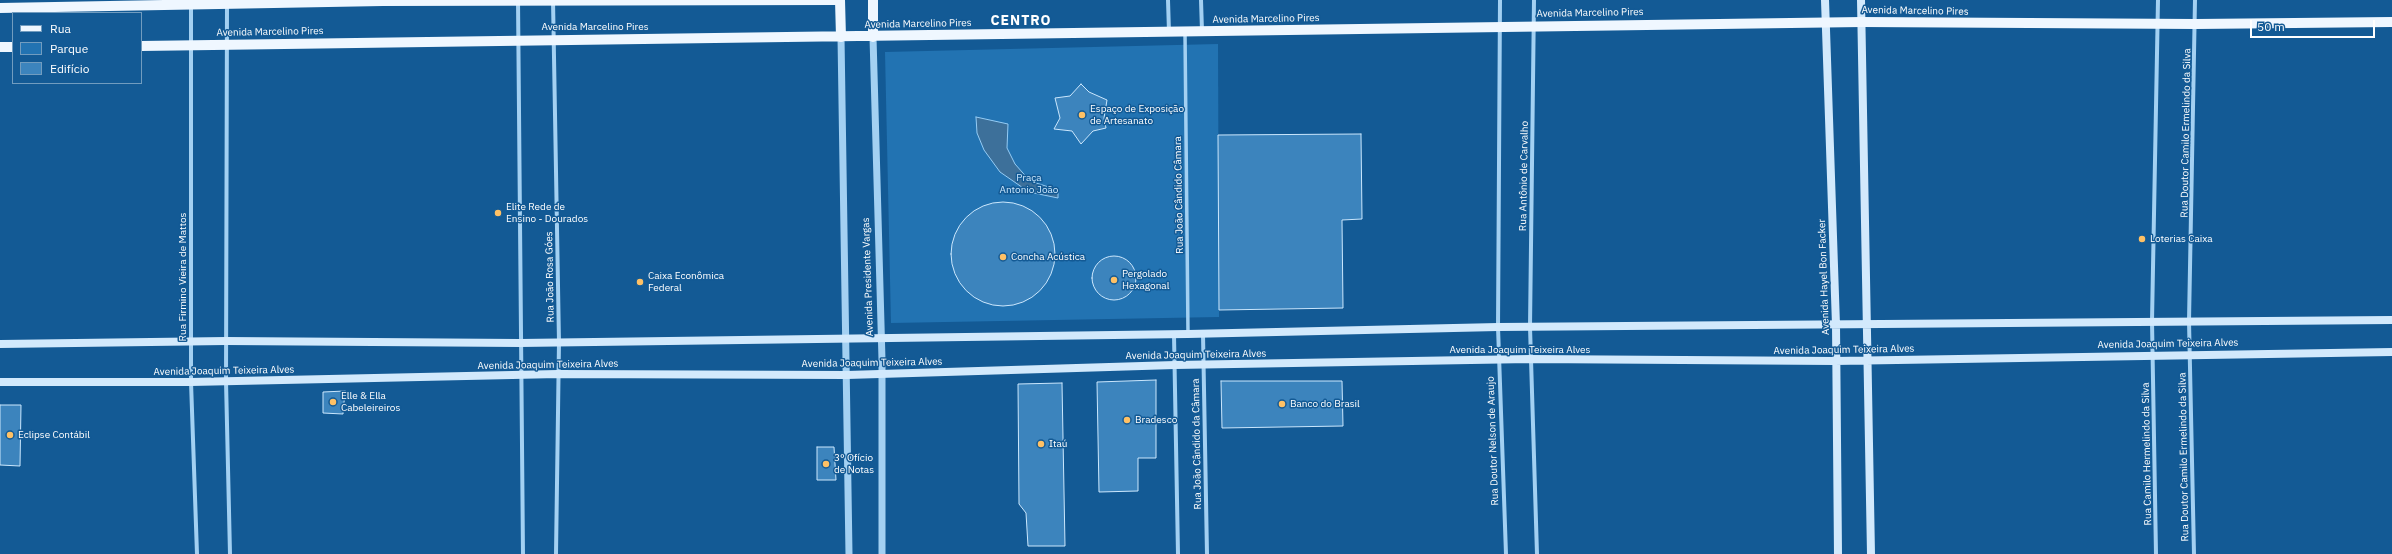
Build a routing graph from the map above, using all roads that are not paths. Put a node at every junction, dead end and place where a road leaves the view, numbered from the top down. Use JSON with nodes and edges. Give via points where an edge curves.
{"nodes":[{"id":1,"x":553,"y":0,"type":"edge"},
{"id":2,"x":835,"y":0,"type":"edge"},
{"id":3,"x":840,"y":0,"type":"edge"},
{"id":4,"x":873,"y":0,"type":"edge"},
{"id":5,"x":1168,"y":0,"type":"edge"},
{"id":6,"x":1201,"y":0,"type":"edge"},
{"id":7,"x":1500,"y":0,"type":"edge"},
{"id":8,"x":1534,"y":0,"type":"edge"},
{"id":9,"x":1825,"y":0,"type":"edge"},
{"id":10,"x":1861,"y":0,"type":"edge"},
{"id":11,"x":2158,"y":0,"type":"edge"},
{"id":12,"x":2195,"y":0,"type":"edge"},
{"id":13,"x":518,"y":1,"type":"edge"},
{"id":14,"x":227,"y":2,"type":"edge"},
{"id":15,"x":191,"y":3,"type":"edge"},
{"id":16,"x":0,"y":8,"type":"edge"},
{"id":17,"x":1862,"y":22,"type":"junction"},
{"id":18,"x":2392,"y":22,"type":"edge"},
{"id":19,"x":1824,"y":23,"type":"junction"},
{"id":20,"x":2158,"y":23,"type":"junction"},
{"id":21,"x":2196,"y":24,"type":"junction"},
{"id":22,"x":1535,"y":26,"type":"junction"},
{"id":23,"x":1502,"y":28,"type":"junction"},
{"id":24,"x":1185,"y":32,"type":"junction"},
{"id":25,"x":1202,"y":32,"type":"junction"},
{"id":26,"x":1169,"y":33,"type":"junction"},
{"id":27,"x":841,"y":37,"type":"junction"},
{"id":28,"x":873,"y":37,"type":"junction"},
{"id":29,"x":519,"y":40,"type":"junction"},
{"id":30,"x":555,"y":40,"type":"junction"},
{"id":31,"x":191,"y":45,"type":"junction"},
{"id":32,"x":228,"y":45,"type":"junction"},
{"id":33,"x":142,"y":46,"type":"edge"},
{"id":34,"x":0,"y":47,"type":"edge"},
{"id":35,"x":12,"y":47,"type":"edge"},
{"id":36,"x":2392,"y":320,"type":"edge"},
{"id":37,"x":2152,"y":321,"type":"junction"},
{"id":38,"x":2189,"y":321,"type":"junction"},
{"id":39,"x":1868,"y":324,"type":"junction"},
{"id":40,"x":1836,"y":325,"type":"junction"},
{"id":41,"x":1498,"y":327,"type":"junction"},
{"id":42,"x":1530,"y":327,"type":"junction"},
{"id":43,"x":1188,"y":334,"type":"junction"},
{"id":44,"x":1204,"y":334,"type":"junction"},
{"id":45,"x":1174,"y":335,"type":"junction"},
{"id":46,"x":881,"y":338,"type":"junction"},
{"id":47,"x":846,"y":339,"type":"junction"},
{"id":48,"x":226,"y":341,"type":"junction"},
{"id":49,"x":558,"y":342,"type":"junction"},
{"id":50,"x":191,"y":343,"type":"junction"},
{"id":51,"x":520,"y":343,"type":"junction"},
{"id":52,"x":0,"y":344,"type":"edge"},
{"id":53,"x":2392,"y":352,"type":"edge"},
{"id":54,"x":2153,"y":354,"type":"junction"},
{"id":55,"x":2190,"y":354,"type":"junction"},
{"id":56,"x":1530,"y":359,"type":"junction"},
{"id":57,"x":1498,"y":360,"type":"junction"},
{"id":58,"x":1867,"y":360,"type":"junction"},
{"id":59,"x":1835,"y":361,"type":"junction"},
{"id":60,"x":1174,"y":365,"type":"junction"},
{"id":61,"x":1204,"y":366,"type":"junction"},
{"id":62,"x":883,"y":372,"type":"junction"},
{"id":63,"x":558,"y":374,"type":"junction"},
{"id":64,"x":521,"y":375,"type":"junction"},
{"id":65,"x":847,"y":375,"type":"junction"},
{"id":66,"x":226,"y":381,"type":"junction"},
{"id":67,"x":0,"y":382,"type":"edge"},
{"id":68,"x":191,"y":382,"type":"junction"},
{"id":69,"x":197,"y":554,"type":"edge"},
{"id":70,"x":230,"y":554,"type":"edge"},
{"id":71,"x":523,"y":554,"type":"edge"},
{"id":72,"x":556,"y":554,"type":"edge"},
{"id":73,"x":849,"y":554,"type":"edge"},
{"id":74,"x":882,"y":554,"type":"edge"},
{"id":75,"x":1178,"y":554,"type":"edge"},
{"id":76,"x":1207,"y":554,"type":"edge"},
{"id":77,"x":1506,"y":554,"type":"edge"},
{"id":78,"x":1537,"y":554,"type":"edge"},
{"id":79,"x":1838,"y":554,"type":"edge"},
{"id":80,"x":1871,"y":554,"type":"edge"},
{"id":81,"x":2156,"y":554,"type":"edge"},
{"id":82,"x":2194,"y":554,"type":"edge"}],
"edges":[{"from":1,"to":2,"type":"main road"},
{"from":1,"to":13,"type":"main road"},
{"from":1,"to":30,"type":"street","name":"Rua João Rosa Góes"},
{"from":3,"to":27,"type":"main road"},
{"from":4,"to":28,"type":"main road","name":"Avenida Presidente Vargas"},
{"from":5,"to":26,"type":"street"},
{"from":6,"to":25,"type":"street"},
{"from":7,"to":23,"type":"street"},
{"from":8,"to":22,"type":"street","name":"Rua Antônio de Carvalho"},
{"from":9,"to":19,"type":"main road","name":"Avenida Hayel Bon Facker"},
{"from":10,"to":17,"type":"main road"},
{"from":11,"to":20,"type":"street"},
{"from":12,"to":21,"type":"street"},
{"from":13,"to":14,"type":"main road"},
{"from":13,"to":29,"type":"street"},
{"from":14,"to":15,"type":"main road"},
{"from":14,"to":32,"type":"street"},
{"from":15,"to":16,"type":"main road"},
{"from":15,"to":31,"type":"street","name":"Rua Firmino Vieira de Mattos"},
{"from":17,"to":19,"type":"main road","name":"Avenida Marcelino Pires"},
{"from":17,"to":20,"type":"main road","name":"Avenida Marcelino Pires"},
{"from":17,"to":39,"type":"main road"},
{"from":18,"to":21,"type":"main road","name":"Avenida Marcelino Pires"},
{"from":19,"to":22,"type":"main road","name":"Avenida Marcelino Pires"},
{"from":19,"to":40,"type":"main road","name":"Avenida Hayel Bon Facker"},
{"from":20,"to":21,"type":"main road","name":"Avenida Marcelino Pires"},
{"from":20,"to":37,"type":"street"},
{"from":21,"to":38,"type":"street","name":"Rua Doutor Camilo Ermelindo da Silva"},
{"from":22,"to":23,"type":"main road","name":"Avenida Marcelino Pires"},
{"from":22,"to":42,"type":"street","name":"Rua Antônio de Carvalho"},
{"from":23,"to":25,"type":"main road","name":"Avenida Marcelino Pires"},
{"from":23,"to":41,"type":"street"},
{"from":24,"to":25,"type":"main road","name":"Avenida Marcelino Pires"},
{"from":24,"to":26,"type":"main road","name":"Avenida Marcelino Pires"},
{"from":24,"to":43,"type":"street","name":"Rua João Cândido Câmara"},
{"from":26,"to":28,"type":"main road","name":"Avenida Marcelino Pires"},
{"from":27,"to":28,"type":"main road","name":"Avenida Marcelino Pires"},
{"from":27,"to":30,"type":"main road","name":"Avenida Marcelino Pires"},
{"from":27,"to":47,"type":"street"},
{"from":28,"to":46,"type":"street","name":"Avenida Presidente Vargas"},
{"from":29,"to":30,"type":"main road","name":"Avenida Marcelino Pires"},
{"from":29,"to":32,"type":"main road","name":"Avenida Marcelino Pires"},
{"from":29,"to":51,"type":"street"},
{"from":30,"to":49,"type":"street","name":"Rua João Rosa Góes"},
{"from":31,"to":32,"type":"main road","name":"Avenida Marcelino Pires"},
{"from":31,"to":33,"type":"main road","name":"Avenida Marcelino Pires"},
{"from":31,"to":50,"type":"street","name":"Rua Firmino Vieira de Mattos"},
{"from":32,"to":48,"type":"street"},
{"from":34,"to":35,"type":"main road"},
{"from":36,"to":38,"type":"main road","name":"Avenida Joaquim Teixeira Alves"},
{"from":37,"to":38,"type":"main road","name":"Avenida Joaquim Teixeira Alves"},
{"from":37,"to":39,"type":"main road","name":"Avenida Joaquim Teixeira Alves"},
{"from":37,"to":54,"type":"street"},
{"from":38,"to":55,"type":"street","name":"Rua Doutor Camilo Ermelindo da Silva"},
{"from":39,"to":40,"type":"main road","name":"Avenida Joaquim Teixeira Alves"},
{"from":39,"to":58,"type":"main road"},
{"from":40,"to":42,"type":"main road","name":"Avenida Joaquim Teixeira Alves"},
{"from":40,"to":59,"type":"main road","name":"Avenida Hayel Bon Facker"},
{"from":41,"to":42,"type":"main road","name":"Avenida Joaquim Teixeira Alves"},
{"from":41,"to":44,"type":"main road","name":"Avenida Joaquim Teixeira Alves"},
{"from":41,"to":57,"type":"street","name":"Rua Doutor Nelson de Araujo"},
{"from":42,"to":56,"type":"street"},
{"from":43,"to":44,"type":"main road","name":"Avenida Joaquim Teixeira Alves"},
{"from":43,"to":45,"type":"main road","name":"Avenida Joaquim Teixeira Alves"},
{"from":44,"to":61,"type":"street","name":"Rua João Cândido da Câmara"},
{"from":45,"to":46,"type":"main road","name":"Avenida Joaquim Teixeira Alves"},
{"from":45,"to":60,"type":"street"},
{"from":46,"to":47,"type":"main road","name":"Avenida Joaquim Teixeira Alves"},
{"from":46,"to":62,"type":"street","name":"Avenida Presidente Vargas"},
{"from":47,"to":49,"type":"main road","name":"Avenida Joaquim Teixeira Alves"},
{"from":47,"to":65,"type":"street"},
{"from":48,"to":50,"type":"main road","name":"Avenida Joaquim Teixeira Alves"},
{"from":48,"to":51,"type":"main road","name":"Avenida Joaquim Teixeira Alves"},
{"from":48,"to":66,"type":"street"},
{"from":49,"to":51,"type":"main road","name":"Avenida Joaquim Teixeira Alves"},
{"from":49,"to":63,"type":"street","name":"Rua João Rosa Góes"},
{"from":50,"to":52,"type":"main road","name":"Avenida Joaquim Teixeira Alves"},
{"from":50,"to":68,"type":"street","name":"Rua Firmino Vieira de Mattos"},
{"from":51,"to":64,"type":"street"},
{"from":53,"to":55,"type":"main road","name":"Avenida Joaquim Teixeira Alves"},
{"from":54,"to":55,"type":"main road","name":"Avenida Joaquim Teixeira Alves"},
{"from":54,"to":58,"type":"main road","name":"Avenida Joaquim Teixeira Alves"},
{"from":54,"to":81,"type":"street","name":"Rua Camilo Hermelindo da Silva"},
{"from":55,"to":82,"type":"street","name":"Rua Doutor Camilo Ermelindo da Silva"},
{"from":56,"to":57,"type":"main road","name":"Avenida Joaquim Teixeira Alves"},
{"from":56,"to":59,"type":"main road","name":"Avenida Joaquim Teixeira Alves"},
{"from":56,"to":78,"type":"street"},
{"from":57,"to":61,"type":"main road","name":"Avenida Joaquim Teixeira Alves"},
{"from":57,"to":77,"type":"street","name":"Rua Doutor Nelson de Araujo"},
{"from":58,"to":59,"type":"main road","name":"Avenida Joaquim Teixeira Alves"},
{"from":58,"to":80,"type":"main road"},
{"from":59,"to":79,"type":"main road","name":"Avenida Hayel Bon Facker"},
{"from":60,"to":61,"type":"main road","name":"Avenida Joaquim Teixeira Alves"},
{"from":60,"to":62,"type":"main road","name":"Avenida Joaquim Teixeira Alves"},
{"from":60,"to":75,"type":"street"},
{"from":61,"to":76,"type":"street","name":"Rua João Cândido da Câmara"},
{"from":62,"to":65,"type":"main road","name":"Avenida Joaquim Teixeira Alves"},
{"from":62,"to":74,"type":"street","name":"Avenida Presidente Vargas"},
{"from":63,"to":64,"type":"main road","name":"Avenida Joaquim Teixeira Alves"},
{"from":63,"to":65,"type":"main road","name":"Avenida Joaquim Teixeira Alves"},
{"from":63,"to":72,"type":"street","name":"Rua João Rosa Góes"},
{"from":64,"to":66,"type":"main road","name":"Avenida Joaquim Teixeira Alves"},
{"from":64,"to":71,"type":"street"},
{"from":65,"to":73,"type":"street"},
{"from":66,"to":68,"type":"main road","name":"Avenida Joaquim Teixeira Alves"},
{"from":66,"to":70,"type":"street"},
{"from":67,"to":68,"type":"main road","name":"Avenida Joaquim Teixeira Alves"},
{"from":68,"to":69,"type":"street","name":"Rua Firmino Vieira de Mattos"}]}
